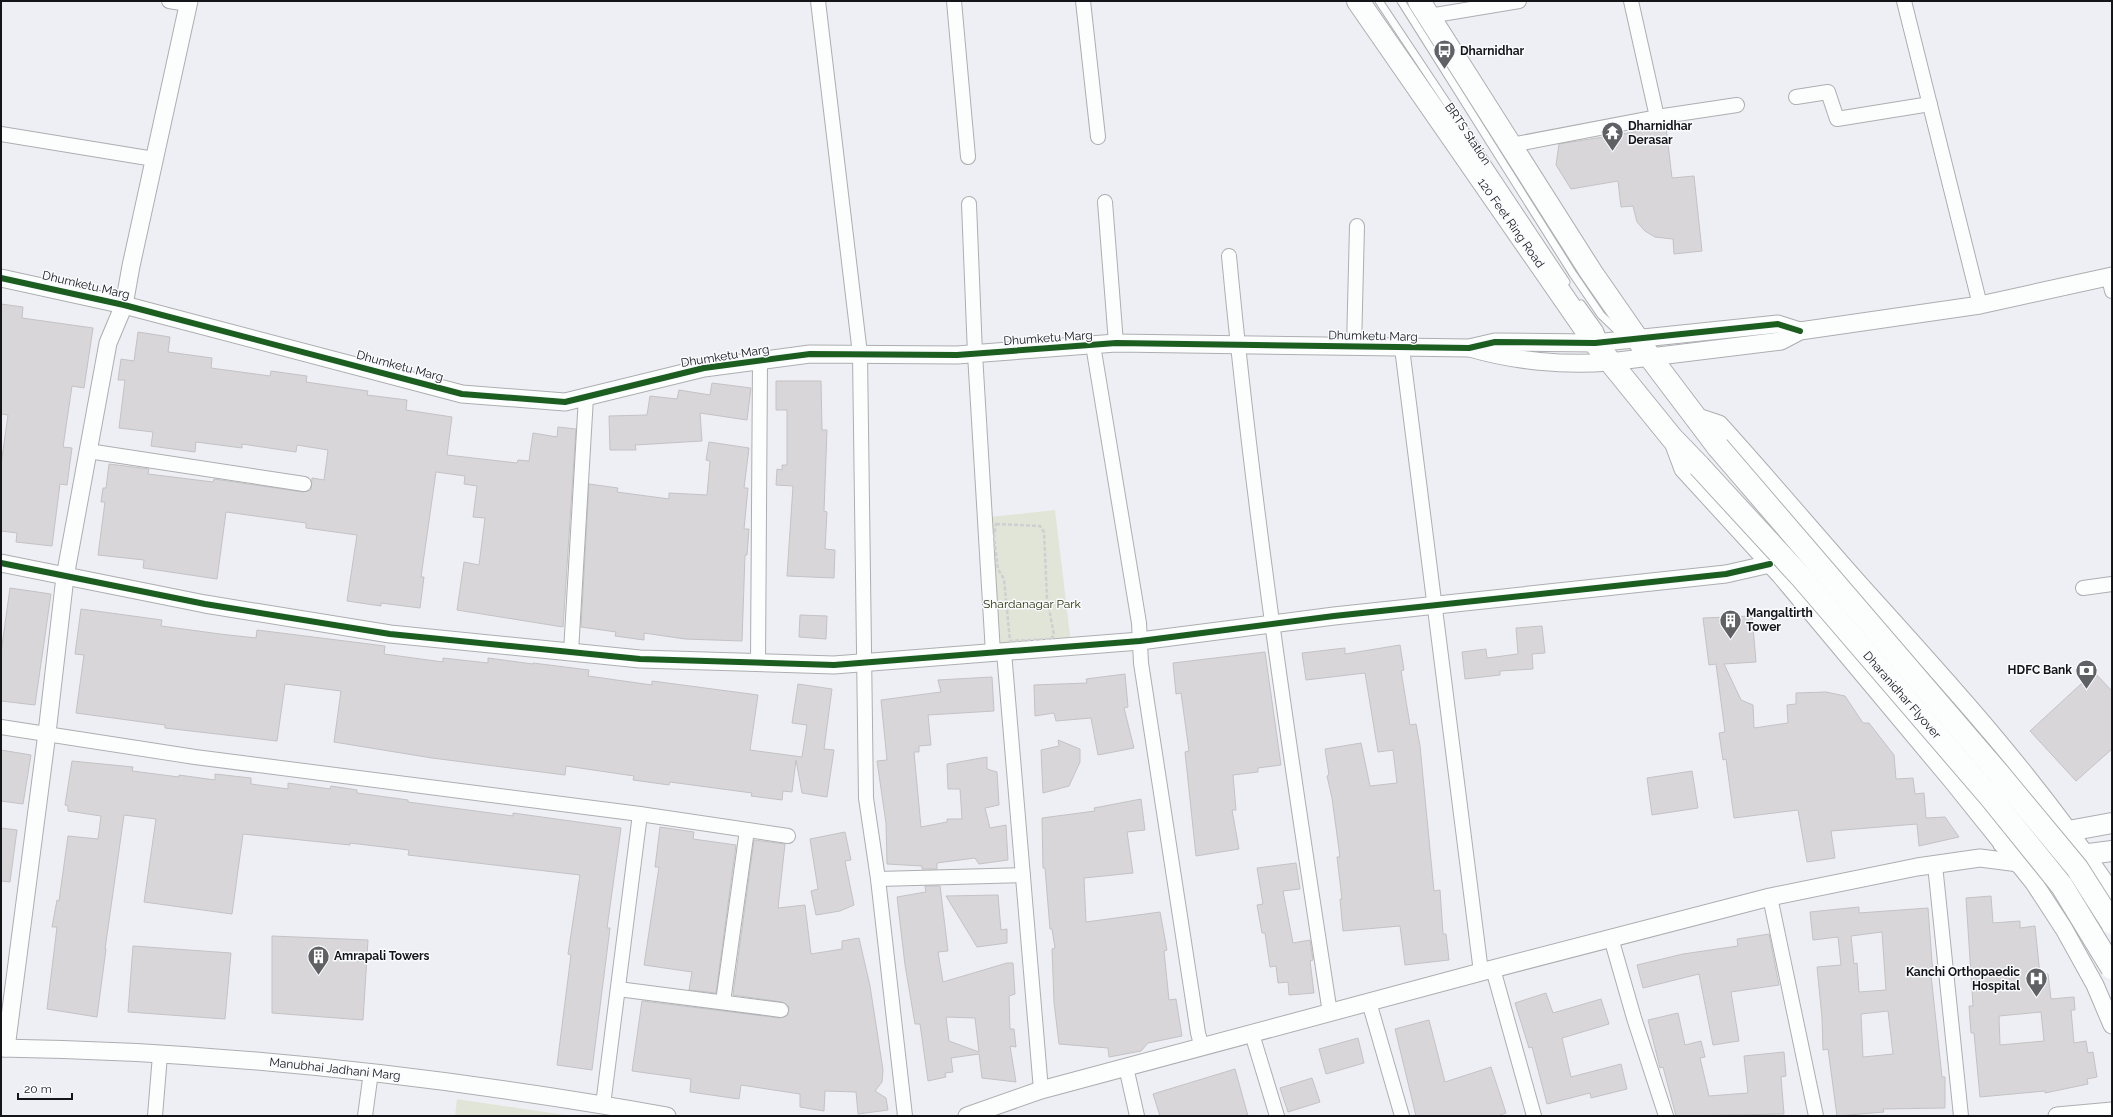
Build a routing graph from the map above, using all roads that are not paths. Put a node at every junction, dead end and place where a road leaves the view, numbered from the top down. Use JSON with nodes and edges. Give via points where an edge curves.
{"nodes":[{"id":1,"x":169,"y":1,"type":"edge"},
{"id":2,"x":818,"y":1,"type":"edge"},
{"id":3,"x":954,"y":1,"type":"edge"},
{"id":4,"x":1083,"y":1,"type":"edge"},
{"id":5,"x":1358,"y":1,"type":"edge"},
{"id":6,"x":1379,"y":1,"type":"edge"},
{"id":7,"x":1401,"y":1,"type":"edge"},
{"id":8,"x":1519,"y":1,"type":"edge"},
{"id":9,"x":1631,"y":1,"type":"edge"},
{"id":10,"x":1904,"y":1,"type":"edge"},
{"id":11,"x":188,"y":3,"type":"edge"},
{"id":12,"x":1424,"y":9,"type":"edge"},
{"id":13,"x":1796,"y":97,"type":"dead end"},
{"id":14,"x":1930,"y":104,"type":"junction"},
{"id":15,"x":1737,"y":106,"type":"dead end"},
{"id":16,"x":1657,"y":117,"type":"junction"},
{"id":17,"x":1,"y":134,"type":"edge"},
{"id":18,"x":1098,"y":137,"type":"dead end"},
{"id":19,"x":1511,"y":145,"type":"junction"},
{"id":20,"x":968,"y":156,"type":"dead end"},
{"id":21,"x":154,"y":159,"type":"junction"},
{"id":22,"x":1106,"y":202,"type":"dead end"},
{"id":23,"x":969,"y":204,"type":"dead end"},
{"id":24,"x":1357,"y":226,"type":"dead end"},
{"id":25,"x":1229,"y":256,"type":"dead end"},
{"id":26,"x":1,"y":278,"type":"edge"},
{"id":27,"x":2111,"y":281,"type":"edge"},
{"id":28,"x":1569,"y":287,"type":"dead end"},
{"id":29,"x":1578,"y":300,"type":"dead end"},
{"id":30,"x":1980,"y":304,"type":"junction"},
{"id":31,"x":124,"y":305,"type":"junction"},
{"id":32,"x":1800,"y":331,"type":"junction"},
{"id":33,"x":1632,"y":339,"type":"junction"},
{"id":34,"x":1116,"y":343,"type":"junction"},
{"id":35,"x":1237,"y":344,"type":"junction"},
{"id":36,"x":1093,"y":345,"type":"junction"},
{"id":37,"x":1354,"y":347,"type":"junction"},
{"id":38,"x":1402,"y":348,"type":"junction"},
{"id":39,"x":1469,"y":348,"type":"junction"},
{"id":40,"x":1603,"y":349,"type":"junction"},
{"id":41,"x":860,"y":354,"type":"junction"},
{"id":42,"x":975,"y":354,"type":"junction"},
{"id":43,"x":760,"y":361,"type":"junction"},
{"id":44,"x":1654,"y":364,"type":"junction"},
{"id":45,"x":586,"y":397,"type":"junction"},
{"id":46,"x":1692,"y":415,"type":"junction"},
{"id":47,"x":1672,"y":438,"type":"junction"},
{"id":48,"x":88,"y":451,"type":"junction"},
{"id":49,"x":304,"y":484,"type":"dead end"},
{"id":50,"x":1,"y":563,"type":"edge"},
{"id":51,"x":1770,"y":564,"type":"junction"},
{"id":52,"x":65,"y":577,"type":"junction"},
{"id":53,"x":2112,"y":584,"type":"edge"},
{"id":54,"x":2083,"y":588,"type":"dead end"},
{"id":55,"x":1434,"y":606,"type":"junction"},
{"id":56,"x":1272,"y":624,"type":"junction"},
{"id":57,"x":1140,"y":641,"type":"junction"},
{"id":58,"x":1003,"y":648,"type":"junction"},
{"id":59,"x":571,"y":652,"type":"junction"},
{"id":60,"x":758,"y":662,"type":"junction"},
{"id":61,"x":864,"y":662,"type":"junction"},
{"id":62,"x":1,"y":727,"type":"edge"},
{"id":63,"x":47,"y":733,"type":"junction"},
{"id":64,"x":640,"y":814,"type":"junction"},
{"id":65,"x":2112,"y":823,"type":"edge"},
{"id":66,"x":747,"y":830,"type":"junction"},
{"id":67,"x":2069,"y":830,"type":"junction"},
{"id":68,"x":788,"y":836,"type":"dead end"},
{"id":69,"x":2003,"y":843,"type":"junction"},
{"id":70,"x":2112,"y":851,"type":"edge"},
{"id":71,"x":2088,"y":855,"type":"junction"},
{"id":72,"x":1980,"y":858,"type":"junction"},
{"id":73,"x":2019,"y":864,"type":"junction"},
{"id":74,"x":1935,"y":865,"type":"junction"},
{"id":75,"x":1023,"y":875,"type":"junction"},
{"id":76,"x":878,"y":879,"type":"junction"},
{"id":77,"x":2112,"y":893,"type":"edge"},
{"id":78,"x":1770,"y":897,"type":"junction"},
{"id":79,"x":2112,"y":923,"type":"edge"},
{"id":80,"x":1611,"y":938,"type":"junction"},
{"id":81,"x":2112,"y":968,"type":"edge"},
{"id":82,"x":1487,"y":970,"type":"junction"},
{"id":83,"x":618,"y":989,"type":"junction"},
{"id":84,"x":723,"y":1002,"type":"junction"},
{"id":85,"x":1369,"y":1002,"type":"junction"},
{"id":86,"x":782,"y":1010,"type":"dead end"},
{"id":87,"x":1330,"y":1013,"type":"junction"},
{"id":88,"x":2112,"y":1025,"type":"edge"},
{"id":89,"x":1252,"y":1034,"type":"junction"},
{"id":90,"x":3,"y":1048,"type":"edge"},
{"id":91,"x":1202,"y":1048,"type":"junction"},
{"id":92,"x":160,"y":1055,"type":"junction"},
{"id":93,"x":1126,"y":1067,"type":"junction"},
{"id":94,"x":371,"y":1072,"type":"junction"},
{"id":95,"x":1041,"y":1090,"type":"junction"},
{"id":96,"x":603,"y":1105,"type":"junction"},
{"id":97,"x":2112,"y":1112,"type":"edge"},
{"id":98,"x":155,"y":1116,"type":"edge"},
{"id":99,"x":365,"y":1116,"type":"edge"},
{"id":100,"x":667,"y":1116,"type":"edge"},
{"id":101,"x":905,"y":1116,"type":"edge"},
{"id":102,"x":967,"y":1116,"type":"edge"},
{"id":103,"x":1137,"y":1116,"type":"edge"},
{"id":104,"x":1277,"y":1116,"type":"edge"},
{"id":105,"x":1402,"y":1116,"type":"edge"},
{"id":106,"x":1534,"y":1116,"type":"edge"},
{"id":107,"x":1666,"y":1116,"type":"edge"},
{"id":108,"x":1816,"y":1116,"type":"edge"},
{"id":109,"x":1961,"y":1116,"type":"edge"},
{"id":110,"x":2057,"y":1116,"type":"edge"}],
"edges":[{"from":1,"to":11,"type":"street"},
{"from":2,"to":41,"type":"street"},
{"from":3,"to":20,"type":"street"},
{"from":4,"to":18,"type":"street"},
{"from":5,"to":40,"type":"main road","name":"120 Feet Ring Road"},
{"from":6,"to":28,"type":"lane","name":"BRTS Station"},
{"from":7,"to":33,"type":"lane","name":"BRTS Station","via":[[1601,315]]},
{"from":8,"to":12,"type":"street"},
{"from":9,"to":16,"type":"street"},
{"from":10,"to":14,"type":"street"},
{"from":11,"to":21,"type":"street"},
{"from":12,"to":19,"type":"main road"},
{"from":13,"to":14,"type":"street","via":[[1828,92],[1837,119]]},
{"from":14,"to":30,"type":"street"},
{"from":15,"to":16,"type":"street"},
{"from":16,"to":19,"type":"street"},
{"from":17,"to":21,"type":"street"},
{"from":19,"to":33,"type":"main road"},
{"from":21,"to":31,"type":"street"},
{"from":22,"to":34,"type":"street"},
{"from":23,"to":42,"type":"street"},
{"from":24,"to":37,"type":"street"},
{"from":25,"to":35,"type":"street"},
{"from":26,"to":31,"type":"street","name":"Dhumketu Marg"},
{"from":27,"to":30,"type":"street"},
{"from":29,"to":40,"type":"lane","via":[[1599,329]]},
{"from":30,"to":32,"type":"street"},
{"from":31,"to":45,"type":"street","name":"Dhumketu Marg","via":[[462,394],[565,402]]},
{"from":31,"to":48,"type":"street","via":[[108,343]]},
{"from":32,"to":33,"type":"street","via":[[1778,324]]},
{"from":32,"to":44,"type":"street","via":[[1781,341]]},
{"from":33,"to":40,"type":"street"},
{"from":33,"to":44,"type":"main road"},
{"from":34,"to":35,"type":"street","name":"Dhumketu Marg"},
{"from":34,"to":36,"type":"street","name":"Dhumketu Marg"},
{"from":35,"to":37,"type":"street","name":"Dhumketu Marg"},
{"from":35,"to":56,"type":"street"},
{"from":36,"to":42,"type":"street","name":"Dhumketu Marg"},
{"from":36,"to":57,"type":"street"},
{"from":37,"to":38,"type":"street","name":"Dhumketu Marg"},
{"from":38,"to":39,"type":"street","name":"Dhumketu Marg"},
{"from":38,"to":55,"type":"street"},
{"from":39,"to":40,"type":"street","via":[[1496,342]]},
{"from":39,"to":40,"type":"street","via":[[1498,356],[1591,364]]},
{"from":40,"to":44,"type":"street"},
{"from":40,"to":47,"type":"main road","name":"120 Feet Ring Road"},
{"from":41,"to":42,"type":"street","name":"Dhumketu Marg"},
{"from":41,"to":43,"type":"street","name":"Dhumketu Marg","via":[[810,354]]},
{"from":41,"to":61,"type":"street"},
{"from":42,"to":58,"type":"street"},
{"from":43,"to":45,"type":"street","name":"Dhumketu Marg","via":[[704,368]]},
{"from":43,"to":60,"type":"street"},
{"from":44,"to":46,"type":"main road"},
{"from":45,"to":59,"type":"street"},
{"from":46,"to":67,"type":"street","via":[[1719,424],[1930,662],[2013,759]]},
{"from":46,"to":79,"type":"main road","name":"Dharanidhar Flyover","bridge":true,"via":[[2000,774],[2077,868]]},
{"from":47,"to":51,"type":"street","via":[[1683,469]]},
{"from":47,"to":81,"type":"main road","name":"Dharanidhar Flyover","bridge":true,"via":[[1802,578],[2005,815],[2062,886]]},
{"from":48,"to":49,"type":"street"},
{"from":48,"to":52,"type":"street"},
{"from":50,"to":52,"type":"street"},
{"from":51,"to":55,"type":"street","via":[[1726,574]]},
{"from":51,"to":69,"type":"street"},
{"from":52,"to":59,"type":"street","via":[[205,604],[390,634]]},
{"from":52,"to":63,"type":"street"},
{"from":53,"to":54,"type":"street"},
{"from":55,"to":56,"type":"street"},
{"from":55,"to":82,"type":"street"},
{"from":56,"to":57,"type":"street"},
{"from":56,"to":87,"type":"street"},
{"from":57,"to":58,"type":"street"},
{"from":57,"to":91,"type":"street","via":[[1141,663]]},
{"from":58,"to":61,"type":"street"},
{"from":58,"to":75,"type":"street"},
{"from":59,"to":60,"type":"street","via":[[640,659]]},
{"from":60,"to":61,"type":"street","via":[[834,665]]},
{"from":61,"to":76,"type":"street","via":[[866,798]]},
{"from":62,"to":63,"type":"street"},
{"from":63,"to":64,"type":"street","via":[[218,760]]},
{"from":63,"to":90,"type":"street"},
{"from":64,"to":66,"type":"street"},
{"from":64,"to":83,"type":"street"},
{"from":65,"to":67,"type":"main road"},
{"from":66,"to":68,"type":"street"},
{"from":66,"to":84,"type":"street"},
{"from":67,"to":69,"type":"main road"},
{"from":67,"to":71,"type":"street"},
{"from":69,"to":72,"type":"street"},
{"from":69,"to":73,"type":"street"},
{"from":70,"to":71,"type":"main road"},
{"from":71,"to":73,"type":"main road"},
{"from":71,"to":77,"type":"street"},
{"from":72,"to":73,"type":"street"},
{"from":72,"to":74,"type":"street"},
{"from":73,"to":88,"type":"street","via":[[2064,929],[2095,985]]},
{"from":74,"to":78,"type":"street"},
{"from":74,"to":109,"type":"street"},
{"from":75,"to":76,"type":"street"},
{"from":75,"to":95,"type":"street"},
{"from":76,"to":101,"type":"street"},
{"from":78,"to":80,"type":"street"},
{"from":78,"to":108,"type":"street"},
{"from":80,"to":82,"type":"street"},
{"from":80,"to":107,"type":"street"},
{"from":82,"to":85,"type":"street"},
{"from":82,"to":106,"type":"street"},
{"from":83,"to":84,"type":"street"},
{"from":83,"to":96,"type":"street"},
{"from":84,"to":86,"type":"street"},
{"from":85,"to":87,"type":"street"},
{"from":85,"to":105,"type":"street"},
{"from":87,"to":89,"type":"street"},
{"from":89,"to":91,"type":"street"},
{"from":89,"to":104,"type":"street"},
{"from":90,"to":92,"type":"street","name":"Manubhai Jadhani Marg"},
{"from":91,"to":93,"type":"street"},
{"from":92,"to":94,"type":"street","name":"Manubhai Jadhani Marg"},
{"from":92,"to":98,"type":"street"},
{"from":93,"to":95,"type":"street"},
{"from":93,"to":103,"type":"street"},
{"from":94,"to":96,"type":"street","name":"Manubhai Jadhani Marg"},
{"from":94,"to":99,"type":"street"},
{"from":95,"to":102,"type":"street"},
{"from":96,"to":100,"type":"street","name":"Manubhai Jadhani Marg"},
{"from":97,"to":110,"type":"street"}]}
